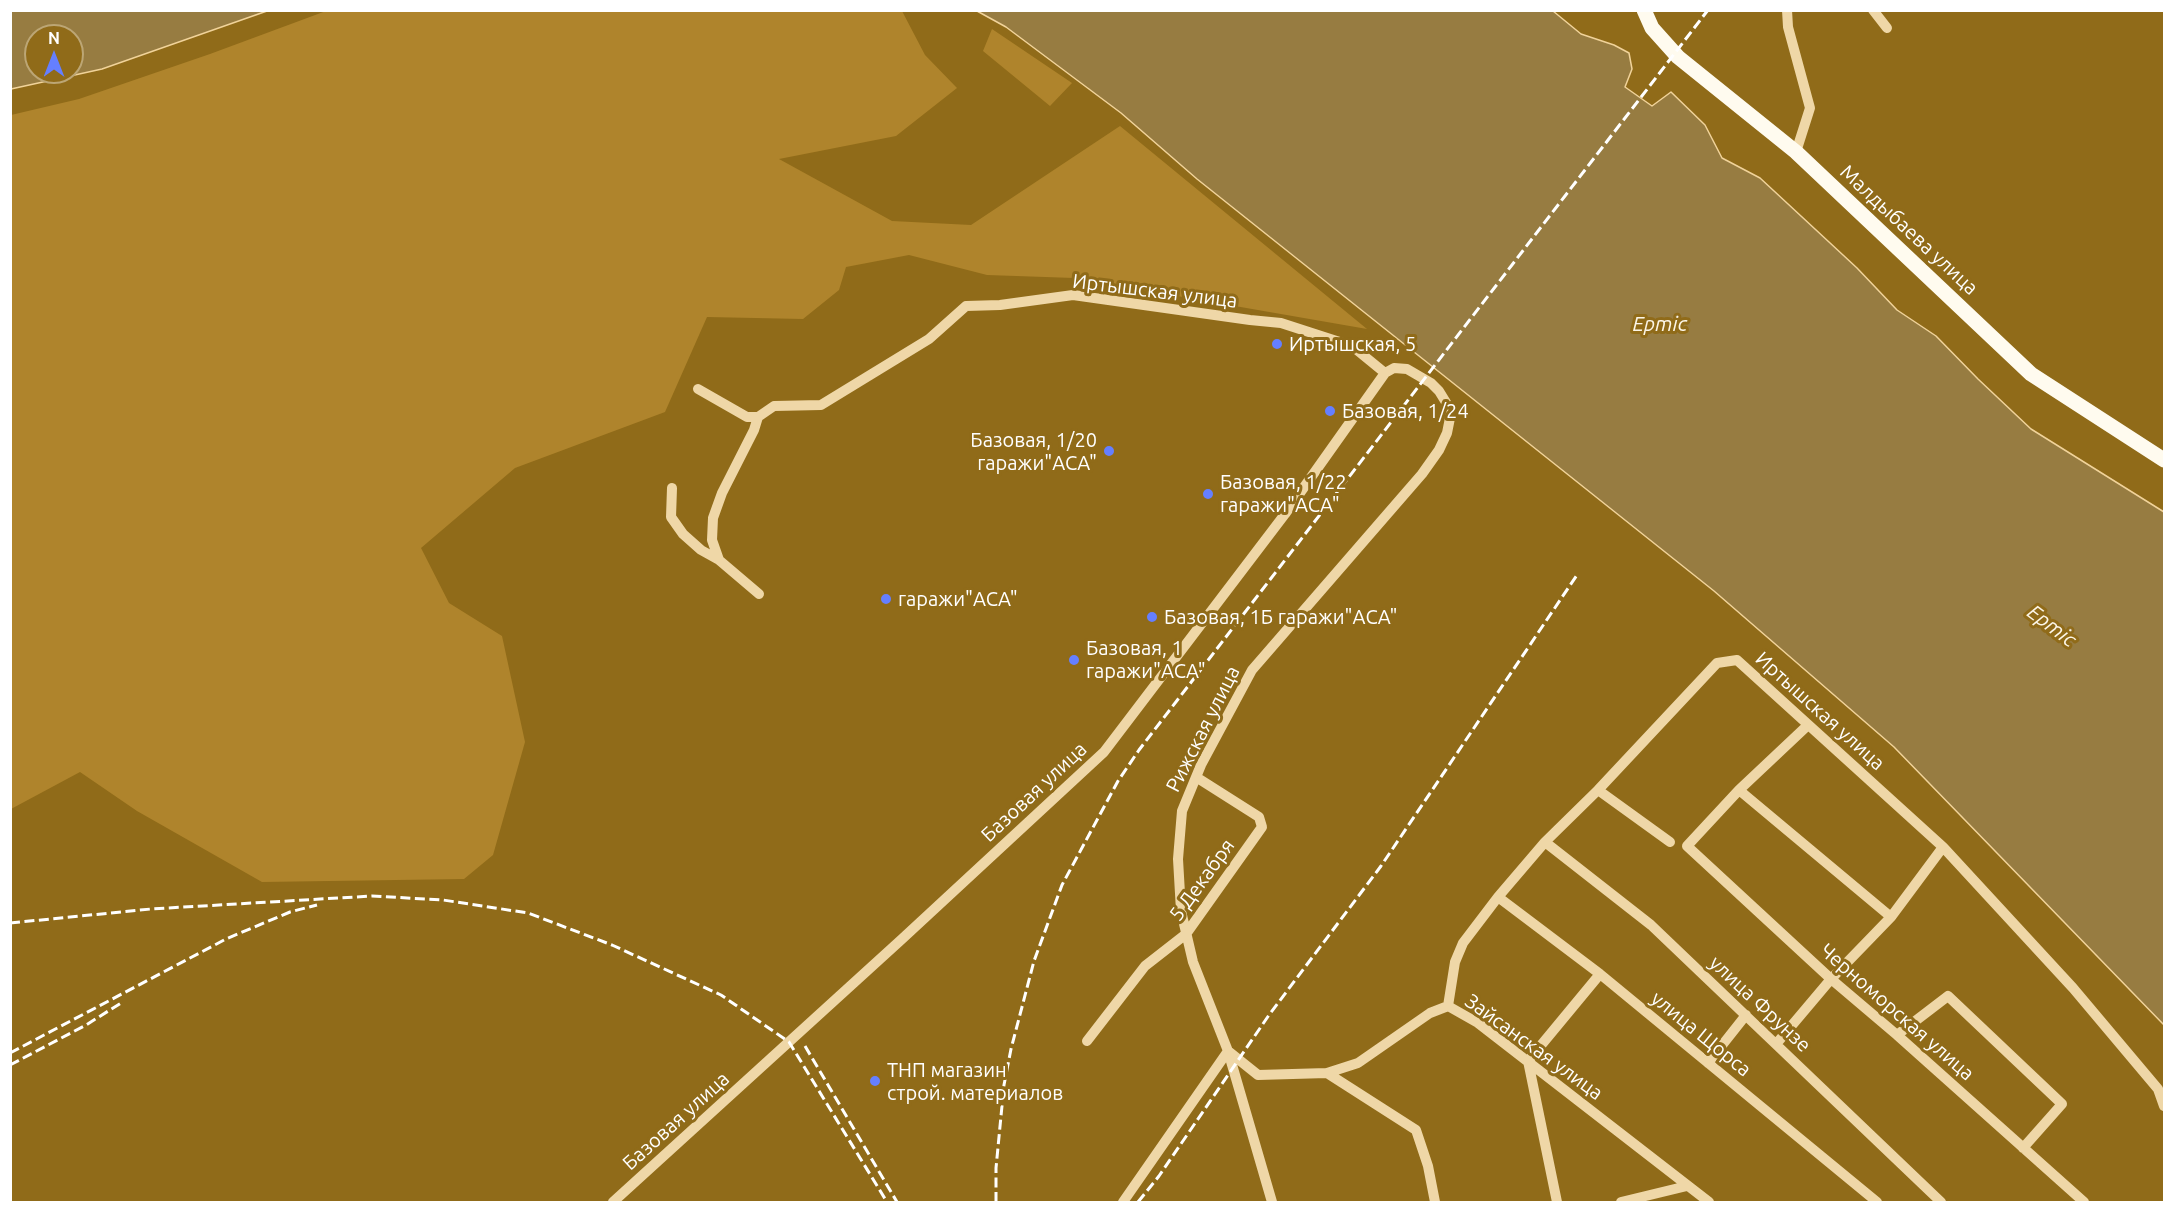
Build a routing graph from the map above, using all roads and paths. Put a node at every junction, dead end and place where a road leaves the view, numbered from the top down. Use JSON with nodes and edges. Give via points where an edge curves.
{"nodes":[{"id":1,"x":1644,"y":10,"type":"edge"},
{"id":2,"x":1787,"y":10,"type":"edge"},
{"id":3,"x":1873,"y":10,"type":"edge"},
{"id":4,"x":1887,"y":28,"type":"dead end"},
{"id":5,"x":1796,"y":152,"type":"junction"},
{"id":6,"x":1384,"y":373,"type":"junction"},
{"id":7,"x":698,"y":388,"type":"dead end"},
{"id":8,"x":758,"y":417,"type":"junction"},
{"id":9,"x":2164,"y":460,"type":"edge"},
{"id":10,"x":672,"y":488,"type":"dead end"},
{"id":11,"x":719,"y":560,"type":"junction"},
{"id":12,"x":759,"y":594,"type":"dead end"},
{"id":13,"x":1808,"y":724,"type":"junction"},
{"id":14,"x":1196,"y":777,"type":"junction"},
{"id":15,"x":1598,"y":790,"type":"junction"},
{"id":16,"x":1739,"y":790,"type":"junction"},
{"id":17,"x":1545,"y":842,"type":"junction"},
{"id":18,"x":1670,"y":842,"type":"dead end"},
{"id":19,"x":1943,"y":847,"type":"junction"},
{"id":20,"x":1498,"y":897,"type":"junction"},
{"id":21,"x":1891,"y":917,"type":"junction"},
{"id":22,"x":1186,"y":934,"type":"junction"},
{"id":23,"x":1600,"y":974,"type":"junction"},
{"id":24,"x":1831,"y":979,"type":"junction"},
{"id":25,"x":1448,"y":1006,"type":"junction"},
{"id":26,"x":1746,"y":1015,"type":"junction"},
{"id":27,"x":1898,"y":1035,"type":"junction"},
{"id":28,"x":1087,"y":1041,"type":"dead end"},
{"id":29,"x":1777,"y":1043,"type":"junction"},
{"id":30,"x":1228,"y":1051,"type":"junction"},
{"id":31,"x":1528,"y":1061,"type":"junction"},
{"id":32,"x":1708,"y":1063,"type":"junction"},
{"id":33,"x":1327,"y":1073,"type":"junction"},
{"id":34,"x":2164,"y":1106,"type":"edge"},
{"id":35,"x":2023,"y":1148,"type":"junction"},
{"id":36,"x":1687,"y":1186,"type":"junction"},
{"id":37,"x":1705,"y":1201,"type":"edge"},
{"id":38,"x":613,"y":1203,"type":"edge"},
{"id":39,"x":1123,"y":1203,"type":"edge"},
{"id":40,"x":1272,"y":1203,"type":"edge"},
{"id":41,"x":1435,"y":1203,"type":"edge"},
{"id":42,"x":1557,"y":1203,"type":"edge"},
{"id":43,"x":1621,"y":1203,"type":"edge"},
{"id":44,"x":1877,"y":1203,"type":"edge"},
{"id":45,"x":1941,"y":1203,"type":"edge"},
{"id":46,"x":2084,"y":1203,"type":"edge"}],
"edges":[{"from":1,"to":5,"type":"main road","name":"Малдыбаева улица","via":[[1652,28],[1678,57]]},
{"from":2,"to":5,"type":"street","via":[[1810,108]]},
{"from":3,"to":4,"type":"street"},
{"from":5,"to":9,"type":"main road","name":"Малдыбаева улица","via":[[2031,374]]},
{"from":6,"to":8,"type":"street","name":"Иртышская улица","via":[[1352,346],[1281,323],[1073,296],[966,306],[929,339],[821,405],[774,406]]},
{"from":6,"to":14,"type":"street","name":"Рижская улица","via":[[1394,368],[1407,369],[1439,391],[1447,404],[1447,433],[1422,474],[1251,670]]},
{"from":6,"to":38,"type":"street","name":"Базовая улица","via":[[1285,514],[1104,752]]},
{"from":7,"to":8,"type":"street","via":[[747,417]]},
{"from":8,"to":11,"type":"street","via":[[713,518],[712,540]]},
{"from":10,"to":11,"type":"street","via":[[670,517],[701,550]]},
{"from":11,"to":12,"type":"street"},
{"from":13,"to":15,"type":"street","name":"Иртышская улица","via":[[1737,660],[1717,663]]},
{"from":13,"to":16,"type":"street"},
{"from":13,"to":19,"type":"street","name":"Иртышская улица"},
{"from":14,"to":22,"type":"street","name":"Рижская улица","via":[[1182,811],[1178,859]]},
{"from":14,"to":22,"type":"street","name":"5 Декабря","via":[[1259,817],[1262,827]]},
{"from":15,"to":17,"type":"street","name":"Иртышская улица"},
{"from":15,"to":18,"type":"street"},
{"from":16,"to":21,"type":"street"},
{"from":16,"to":24,"type":"street","name":"Черноморская улица","via":[[1687,846]]},
{"from":17,"to":20,"type":"street","name":"Иртышская улица"},
{"from":17,"to":26,"type":"street","name":"улица Фрунзе","via":[[1651,925]]},
{"from":19,"to":21,"type":"street"},
{"from":19,"to":34,"type":"street","name":"Иртышская улица","via":[[2073,988],[2158,1089]]},
{"from":20,"to":23,"type":"street","name":"улица Щорса"},
{"from":20,"to":25,"type":"street","name":"Иртышская улица","via":[[1463,942],[1455,962]]},
{"from":21,"to":24,"type":"street"},
{"from":22,"to":28,"type":"street","name":"5 Декабря","via":[[1145,966]]},
{"from":22,"to":30,"type":"street","name":"Рижская улица"},
{"from":23,"to":31,"type":"street"},
{"from":23,"to":32,"type":"street","name":"улица Щорса"},
{"from":24,"to":27,"type":"street","name":"Черноморская улица"},
{"from":24,"to":29,"type":"street"},
{"from":25,"to":31,"type":"street","name":"Зайсанская улица"},
{"from":25,"to":33,"type":"street","name":"Зайсанская улица","via":[[1430,1013],[1358,1063]]},
{"from":26,"to":29,"type":"street","name":"улица Фрунзе"},
{"from":26,"to":32,"type":"street"},
{"from":27,"to":35,"type":"street","name":"Черноморская улица"},
{"from":27,"to":35,"type":"street","via":[[1948,996],[2062,1104]]},
{"from":29,"to":45,"type":"street","name":"улица Фрунзе"},
{"from":30,"to":33,"type":"street","name":"Зайсанская улица","via":[[1258,1075]]},
{"from":30,"to":39,"type":"street"},
{"from":30,"to":40,"type":"street","name":"Рижская улица"},
{"from":31,"to":36,"type":"street","name":"Зайсанская улица"},
{"from":31,"to":42,"type":"street"},
{"from":32,"to":44,"type":"street","name":"улица Щорса"},
{"from":33,"to":41,"type":"street","via":[[1416,1130]]},
{"from":35,"to":46,"type":"street","name":"Черноморская улица"},
{"from":36,"to":37,"type":"street","name":"Зайсанская улица"},
{"from":36,"to":43,"type":"street"}]}
